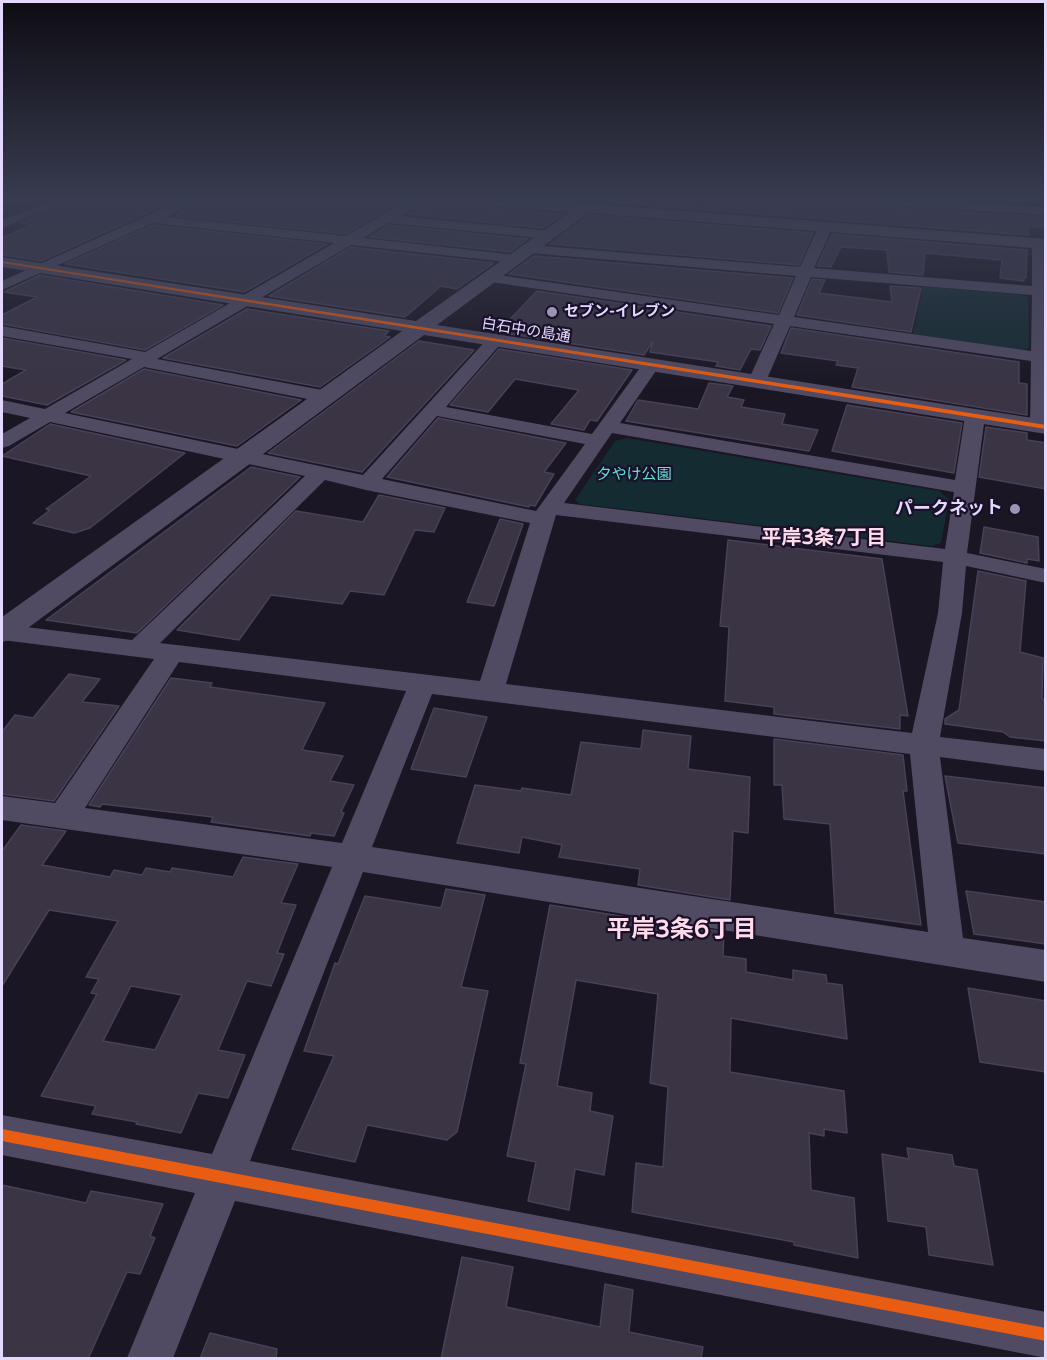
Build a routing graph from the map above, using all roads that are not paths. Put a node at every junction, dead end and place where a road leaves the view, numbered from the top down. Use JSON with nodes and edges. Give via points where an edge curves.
{"nodes":[{"id":1,"x":18,"y":264,"type":"edge"},
{"id":2,"x":50,"y":264,"type":"edge"},
{"id":3,"x":308,"y":264,"type":"edge"},
{"id":4,"x":509,"y":264,"type":"edge"},
{"id":5,"x":687,"y":264,"type":"edge"},
{"id":6,"x":808,"y":264,"type":"edge"},
{"id":7,"x":1042,"y":264,"type":"edge"},
{"id":8,"x":42,"y":268,"type":"junction"},
{"id":9,"x":805,"y":272,"type":"junction"},
{"id":10,"x":491,"y":278,"type":"junction"},
{"id":11,"x":2,"y":286,"type":"edge"},
{"id":12,"x":1042,"y":292,"type":"edge"},
{"id":13,"x":245,"y":301,"type":"junction"},
{"id":14,"x":784,"y":320,"type":"junction"},
{"id":15,"x":422,"y":328,"type":"junction"},
{"id":16,"x":2,"y":331,"type":"edge"},
{"id":17,"x":1042,"y":334,"type":"edge"},
{"id":18,"x":496,"y":340,"type":"junction"},
{"id":19,"x":1038,"y":357,"type":"junction"},
{"id":20,"x":144,"y":359,"type":"junction"},
{"id":21,"x":651,"y":365,"type":"junction"},
{"id":22,"x":757,"y":381,"type":"junction"},
{"id":23,"x":328,"y":397,"type":"junction"},
{"id":24,"x":2,"y":406,"type":"edge"},
{"id":25,"x":433,"y":410,"type":"junction"},
{"id":26,"x":47,"y":416,"type":"junction"},
{"id":27,"x":975,"y":416,"type":"junction"},
{"id":28,"x":1043,"y":427,"type":"edge"},
{"id":29,"x":604,"y":434,"type":"junction"},
{"id":30,"x":2,"y":442,"type":"edge"},
{"id":31,"x":243,"y":458,"type":"junction"},
{"id":32,"x":319,"y":474,"type":"junction"},
{"id":33,"x":366,"y":484,"type":"junction"},
{"id":34,"x":966,"y":488,"type":"junction"},
{"id":35,"x":547,"y":514,"type":"junction"},
{"id":36,"x":955,"y":557,"type":"junction"},
{"id":37,"x":1046,"y":576,"type":"edge"},
{"id":38,"x":2,"y":632,"type":"edge"},
{"id":39,"x":138,"y":649,"type":"junction"},
{"id":40,"x":172,"y":653,"type":"junction"},
{"id":41,"x":422,"y":684,"type":"junction"},
{"id":42,"x":490,"y":692,"type":"junction"},
{"id":43,"x":924,"y":745,"type":"junction"},
{"id":44,"x":1046,"y":760,"type":"edge"},
{"id":45,"x":2,"y":808,"type":"edge"},
{"id":46,"x":62,"y":817,"type":"junction"},
{"id":47,"x":351,"y":857,"type":"junction"},
{"id":48,"x":947,"y":951,"type":"junction"},
{"id":49,"x":1046,"y":966,"type":"edge"},
{"id":50,"x":2,"y":1135,"type":"edge"},
{"id":51,"x":222,"y":1179,"type":"junction"},
{"id":52,"x":1046,"y":1335,"type":"edge"},
{"id":53,"x":150,"y":1359,"type":"edge"}],
"edges":[{"from":1,"to":8,"type":"street","name":"白石中の島通"},
{"from":2,"to":8,"type":"street"},
{"from":3,"to":13,"type":"street"},
{"from":4,"to":10,"type":"street"},
{"from":5,"to":9,"type":"street"},
{"from":6,"to":9,"type":"street"},
{"from":7,"to":12,"type":"street"},
{"from":8,"to":11,"type":"street"},
{"from":8,"to":13,"type":"street","name":"白石中の島通"},
{"from":9,"to":12,"type":"street"},
{"from":9,"to":14,"type":"street"},
{"from":10,"to":14,"type":"street"},
{"from":10,"to":15,"type":"street"},
{"from":12,"to":17,"type":"street"},
{"from":13,"to":15,"type":"street","name":"白石中の島通"},
{"from":13,"to":20,"type":"street"},
{"from":14,"to":19,"type":"street"},
{"from":14,"to":22,"type":"street"},
{"from":15,"to":18,"type":"street","name":"白石中の島通"},
{"from":15,"to":23,"type":"street"},
{"from":16,"to":20,"type":"street"},
{"from":17,"to":19,"type":"street"},
{"from":18,"to":21,"type":"street","name":"白石中の島通"},
{"from":18,"to":25,"type":"street"},
{"from":19,"to":28,"type":"street"},
{"from":20,"to":23,"type":"street"},
{"from":20,"to":26,"type":"street"},
{"from":21,"to":22,"type":"street","name":"白石中の島通"},
{"from":21,"to":29,"type":"street"},
{"from":22,"to":27,"type":"street","name":"白石中の島通"},
{"from":23,"to":31,"type":"street"},
{"from":24,"to":26,"type":"street"},
{"from":25,"to":29,"type":"street"},
{"from":25,"to":33,"type":"street"},
{"from":26,"to":30,"type":"street"},
{"from":26,"to":31,"type":"street"},
{"from":27,"to":28,"type":"street","name":"白石中の島通"},
{"from":27,"to":34,"type":"street"},
{"from":29,"to":34,"type":"street"},
{"from":29,"to":35,"type":"street"},
{"from":31,"to":32,"type":"street"},
{"from":31,"to":38,"type":"street"},
{"from":32,"to":33,"type":"street"},
{"from":32,"to":39,"type":"street"},
{"from":33,"to":35,"type":"street"},
{"from":34,"to":36,"type":"street"},
{"from":35,"to":36,"type":"street"},
{"from":35,"to":42,"type":"street"},
{"from":36,"to":37,"type":"street"},
{"from":36,"to":43,"type":"street","via":[[950,613]]},
{"from":38,"to":39,"type":"street"},
{"from":39,"to":40,"type":"street"},
{"from":40,"to":41,"type":"street"},
{"from":40,"to":46,"type":"street"},
{"from":41,"to":42,"type":"street"},
{"from":41,"to":47,"type":"street"},
{"from":42,"to":43,"type":"street"},
{"from":43,"to":44,"type":"street"},
{"from":43,"to":48,"type":"street"},
{"from":45,"to":46,"type":"street"},
{"from":46,"to":47,"type":"street"},
{"from":47,"to":48,"type":"street"},
{"from":47,"to":51,"type":"street"},
{"from":48,"to":49,"type":"street"},
{"from":50,"to":51,"type":"street"},
{"from":51,"to":52,"type":"street"},
{"from":51,"to":53,"type":"street"}]}
